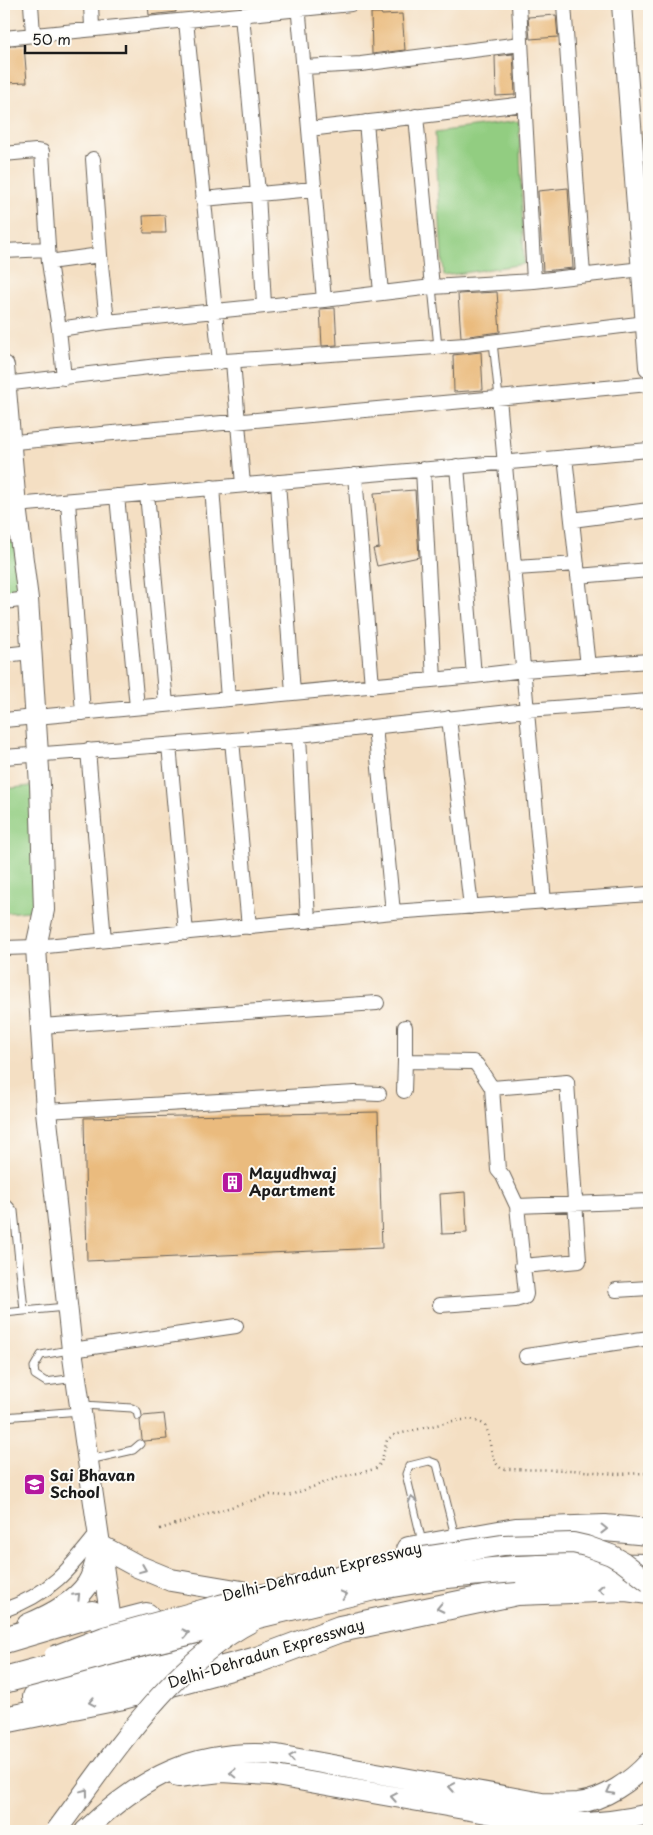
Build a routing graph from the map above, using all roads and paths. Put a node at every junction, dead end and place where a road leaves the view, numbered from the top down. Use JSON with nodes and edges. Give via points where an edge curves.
{"nodes":[{"id":1,"x":31,"y":4,"type":"edge"},
{"id":2,"x":91,"y":4,"type":"edge"},
{"id":3,"x":351,"y":4,"type":"edge"},
{"id":4,"x":519,"y":4,"type":"edge"},
{"id":5,"x":564,"y":4,"type":"edge"},
{"id":6,"x":622,"y":4,"type":"edge"},
{"id":7,"x":299,"y":6,"type":"edge"},
{"id":8,"x":242,"y":15,"type":"junction"},
{"id":9,"x":186,"y":21,"type":"junction"},
{"id":10,"x":92,"y":28,"type":"junction"},
{"id":11,"x":33,"y":34,"type":"junction"},
{"id":12,"x":4,"y":38,"type":"edge"},
{"id":13,"x":521,"y":44,"type":"junction"},
{"id":14,"x":304,"y":67,"type":"junction"},
{"id":15,"x":525,"y":104,"type":"junction"},
{"id":16,"x":416,"y":116,"type":"junction"},
{"id":17,"x":366,"y":122,"type":"junction"},
{"id":18,"x":308,"y":129,"type":"junction"},
{"id":19,"x":4,"y":154,"type":"edge"},
{"id":20,"x":92,"y":159,"type":"dead end"},
{"id":21,"x":313,"y":189,"type":"junction"},
{"id":22,"x":258,"y":193,"type":"junction"},
{"id":23,"x":203,"y":199,"type":"junction"},
{"id":24,"x":4,"y":251,"type":"edge"},
{"id":25,"x":100,"y":255,"type":"junction"},
{"id":26,"x":49,"y":256,"type":"junction"},
{"id":27,"x":642,"y":269,"type":"junction"},
{"id":28,"x":583,"y":275,"type":"junction"},
{"id":29,"x":534,"y":282,"type":"junction"},
{"id":30,"x":432,"y":287,"type":"junction"},
{"id":31,"x":381,"y":293,"type":"junction"},
{"id":32,"x":324,"y":300,"type":"junction"},
{"id":33,"x":264,"y":305,"type":"junction"},
{"id":34,"x":214,"y":311,"type":"junction"},
{"id":35,"x":107,"y":322,"type":"junction"},
{"id":36,"x":646,"y":323,"type":"junction"},
{"id":37,"x":59,"y":329,"type":"junction"},
{"id":38,"x":493,"y":342,"type":"junction"},
{"id":39,"x":438,"y":347,"type":"junction"},
{"id":40,"x":226,"y":361,"type":"junction"},
{"id":41,"x":649,"y":367,"type":"edge"},
{"id":42,"x":4,"y":378,"type":"edge"},
{"id":43,"x":64,"y":378,"type":"junction"},
{"id":44,"x":649,"y":384,"type":"edge"},
{"id":45,"x":500,"y":398,"type":"junction"},
{"id":46,"x":238,"y":422,"type":"junction"},
{"id":47,"x":7,"y":443,"type":"edge"},
{"id":48,"x":649,"y":450,"type":"edge"},
{"id":49,"x":565,"y":456,"type":"junction"},
{"id":50,"x":506,"y":462,"type":"junction"},
{"id":51,"x":457,"y":466,"type":"junction"},
{"id":52,"x":423,"y":469,"type":"junction"},
{"id":53,"x":355,"y":475,"type":"junction"},
{"id":54,"x":278,"y":482,"type":"junction"},
{"id":55,"x":243,"y":485,"type":"junction"},
{"id":56,"x":212,"y":487,"type":"junction"},
{"id":57,"x":147,"y":493,"type":"junction"},
{"id":58,"x":118,"y":496,"type":"junction"},
{"id":59,"x":68,"y":500,"type":"junction"},
{"id":60,"x":10,"y":506,"type":"edge"},
{"id":61,"x":649,"y":510,"type":"edge"},
{"id":62,"x":572,"y":520,"type":"junction"},
{"id":63,"x":516,"y":568,"type":"junction"},
{"id":64,"x":578,"y":570,"type":"junction"},
{"id":65,"x":649,"y":570,"type":"edge"},
{"id":66,"x":28,"y":599,"type":"junction"},
{"id":67,"x":4,"y":602,"type":"edge"},
{"id":68,"x":31,"y":652,"type":"junction"},
{"id":69,"x":4,"y":655,"type":"edge"},
{"id":70,"x":649,"y":661,"type":"edge"},
{"id":71,"x":588,"y":666,"type":"junction"},
{"id":72,"x":524,"y":670,"type":"junction"},
{"id":73,"x":474,"y":676,"type":"junction"},
{"id":74,"x":434,"y":680,"type":"junction"},
{"id":75,"x":372,"y":686,"type":"junction"},
{"id":76,"x":293,"y":693,"type":"junction"},
{"id":77,"x":228,"y":699,"type":"junction"},
{"id":78,"x":649,"y":701,"type":"edge"},
{"id":79,"x":166,"y":704,"type":"junction"},
{"id":80,"x":136,"y":707,"type":"junction"},
{"id":81,"x":527,"y":710,"type":"junction"},
{"id":82,"x":83,"y":713,"type":"junction"},
{"id":83,"x":35,"y":718,"type":"junction"},
{"id":84,"x":449,"y":718,"type":"junction"},
{"id":85,"x":4,"y":720,"type":"edge"},
{"id":86,"x":375,"y":727,"type":"junction"},
{"id":87,"x":299,"y":735,"type":"junction"},
{"id":88,"x":232,"y":740,"type":"junction"},
{"id":89,"x":169,"y":745,"type":"junction"},
{"id":90,"x":88,"y":750,"type":"junction"},
{"id":91,"x":38,"y":754,"type":"junction"},
{"id":92,"x":4,"y":757,"type":"edge"},
{"id":93,"x":649,"y":894,"type":"edge"},
{"id":94,"x":544,"y":902,"type":"junction"},
{"id":95,"x":471,"y":907,"type":"junction"},
{"id":96,"x":393,"y":912,"type":"junction"},
{"id":97,"x":308,"y":921,"type":"junction"},
{"id":98,"x":249,"y":926,"type":"junction"},
{"id":99,"x":186,"y":933,"type":"junction"},
{"id":100,"x":104,"y":940,"type":"junction"},
{"id":101,"x":36,"y":947,"type":"junction"},
{"id":102,"x":4,"y":948,"type":"edge"},
{"id":103,"x":376,"y":1003,"type":"dead end"},
{"id":104,"x":40,"y":1011,"type":"junction"},
{"id":105,"x":404,"y":1027,"type":"dead end"},
{"id":106,"x":405,"y":1060,"type":"junction"},
{"id":107,"x":492,"y":1088,"type":"junction"},
{"id":108,"x":404,"y":1091,"type":"dead end"},
{"id":109,"x":379,"y":1094,"type":"dead end"},
{"id":110,"x":46,"y":1111,"type":"junction"},
{"id":111,"x":649,"y":1201,"type":"edge"},
{"id":112,"x":575,"y":1204,"type":"junction"},
{"id":113,"x":4,"y":1205,"type":"edge"},
{"id":114,"x":517,"y":1206,"type":"junction"},
{"id":115,"x":522,"y":1266,"type":"junction"},
{"id":116,"x":649,"y":1288,"type":"edge"},
{"id":117,"x":616,"y":1290,"type":"dead end"},
{"id":118,"x":440,"y":1305,"type":"dead end"},
{"id":119,"x":68,"y":1307,"type":"junction"},
{"id":120,"x":24,"y":1310,"type":"junction"},
{"id":121,"x":4,"y":1313,"type":"edge"},
{"id":122,"x":236,"y":1326,"type":"dead end"},
{"id":123,"x":649,"y":1338,"type":"edge"},
{"id":124,"x":72,"y":1350,"type":"junction"},
{"id":125,"x":526,"y":1356,"type":"dead end"},
{"id":126,"x":76,"y":1378,"type":"junction"},
{"id":127,"x":80,"y":1408,"type":"junction"},
{"id":128,"x":138,"y":1416,"type":"dead end"},
{"id":129,"x":4,"y":1417,"type":"edge"},
{"id":130,"x":140,"y":1444,"type":"dead end"},
{"id":131,"x":88,"y":1460,"type":"junction"},
{"id":132,"x":649,"y":1532,"type":"edge"},
{"id":133,"x":99,"y":1540,"type":"junction"},
{"id":134,"x":456,"y":1542,"type":"junction"},
{"id":135,"x":424,"y":1547,"type":"junction"},
{"id":136,"x":649,"y":1567,"type":"edge"},
{"id":137,"x":649,"y":1582,"type":"edge"},
{"id":138,"x":649,"y":1591,"type":"edge"},
{"id":139,"x":242,"y":1592,"type":"junction"},
{"id":140,"x":4,"y":1610,"type":"edge"},
{"id":141,"x":268,"y":1614,"type":"junction"},
{"id":142,"x":111,"y":1625,"type":"junction"},
{"id":143,"x":4,"y":1636,"type":"edge"},
{"id":144,"x":4,"y":1640,"type":"edge"},
{"id":145,"x":4,"y":1676,"type":"edge"},
{"id":146,"x":4,"y":1680,"type":"edge"},
{"id":147,"x":121,"y":1686,"type":"junction"},
{"id":148,"x":4,"y":1709,"type":"edge"},
{"id":149,"x":4,"y":1720,"type":"edge"},
{"id":150,"x":649,"y":1762,"type":"edge"},
{"id":151,"x":135,"y":1789,"type":"junction"},
{"id":152,"x":649,"y":1814,"type":"edge"},
{"id":153,"x":56,"y":1831,"type":"edge"},
{"id":154,"x":85,"y":1831,"type":"edge"}],
"edges":[{"from":1,"to":11,"type":"street"},
{"from":2,"to":10,"type":"street"},
{"from":3,"to":7,"type":"street"},
{"from":4,"to":13,"type":"street"},
{"from":5,"to":28,"type":"street"},
{"from":6,"to":27,"type":"main road"},
{"from":7,"to":8,"type":"street"},
{"from":7,"to":14,"type":"street"},
{"from":8,"to":9,"type":"street"},
{"from":8,"to":22,"type":"street"},
{"from":9,"to":10,"type":"street"},
{"from":9,"to":23,"type":"street"},
{"from":10,"to":11,"type":"street"},
{"from":11,"to":12,"type":"street"},
{"from":13,"to":14,"type":"street","via":[[362,64]]},
{"from":13,"to":15,"type":"street"},
{"from":14,"to":18,"type":"street"},
{"from":15,"to":16,"type":"street"},
{"from":15,"to":29,"type":"street"},
{"from":16,"to":17,"type":"street"},
{"from":16,"to":30,"type":"street"},
{"from":17,"to":18,"type":"street"},
{"from":17,"to":31,"type":"street"},
{"from":18,"to":21,"type":"street"},
{"from":19,"to":26,"type":"street","via":[[42,152]]},
{"from":20,"to":25,"type":"street"},
{"from":21,"to":22,"type":"street"},
{"from":21,"to":32,"type":"street"},
{"from":22,"to":23,"type":"street"},
{"from":22,"to":33,"type":"street"},
{"from":23,"to":34,"type":"street"},
{"from":24,"to":26,"type":"street"},
{"from":25,"to":26,"type":"street"},
{"from":25,"to":35,"type":"street"},
{"from":26,"to":37,"type":"street"},
{"from":27,"to":28,"type":"street"},
{"from":27,"to":36,"type":"main road"},
{"from":28,"to":29,"type":"street"},
{"from":29,"to":30,"type":"street"},
{"from":30,"to":31,"type":"street"},
{"from":30,"to":39,"type":"lane"},
{"from":31,"to":32,"type":"street"},
{"from":32,"to":33,"type":"street"},
{"from":33,"to":34,"type":"street"},
{"from":34,"to":35,"type":"street"},
{"from":34,"to":40,"type":"street"},
{"from":35,"to":37,"type":"street"},
{"from":36,"to":38,"type":"street"},
{"from":36,"to":41,"type":"main road"},
{"from":37,"to":43,"type":"street"},
{"from":38,"to":39,"type":"street"},
{"from":38,"to":45,"type":"lane"},
{"from":39,"to":40,"type":"street"},
{"from":40,"to":43,"type":"street"},
{"from":40,"to":46,"type":"street"},
{"from":42,"to":43,"type":"street"},
{"from":42,"to":47,"type":"main road"},
{"from":44,"to":45,"type":"street"},
{"from":45,"to":46,"type":"street"},
{"from":45,"to":50,"type":"street"},
{"from":46,"to":47,"type":"street"},
{"from":46,"to":55,"type":"street"},
{"from":47,"to":60,"type":"main road"},
{"from":48,"to":49,"type":"street"},
{"from":49,"to":50,"type":"street"},
{"from":49,"to":62,"type":"street"},
{"from":50,"to":51,"type":"street"},
{"from":50,"to":63,"type":"street"},
{"from":51,"to":52,"type":"street"},
{"from":51,"to":73,"type":"street"},
{"from":52,"to":53,"type":"street"},
{"from":52,"to":74,"type":"street"},
{"from":53,"to":54,"type":"street"},
{"from":53,"to":75,"type":"street"},
{"from":54,"to":55,"type":"street"},
{"from":54,"to":76,"type":"street"},
{"from":55,"to":56,"type":"street"},
{"from":56,"to":57,"type":"street"},
{"from":56,"to":77,"type":"street"},
{"from":57,"to":58,"type":"street"},
{"from":57,"to":79,"type":"street"},
{"from":58,"to":59,"type":"street"},
{"from":58,"to":80,"type":"street"},
{"from":59,"to":60,"type":"street"},
{"from":59,"to":82,"type":"street"},
{"from":60,"to":66,"type":"main road"},
{"from":61,"to":62,"type":"street"},
{"from":62,"to":64,"type":"street"},
{"from":63,"to":64,"type":"street"},
{"from":63,"to":72,"type":"street"},
{"from":64,"to":65,"type":"street"},
{"from":64,"to":71,"type":"street"},
{"from":66,"to":67,"type":"street"},
{"from":66,"to":68,"type":"main road"},
{"from":68,"to":69,"type":"street"},
{"from":68,"to":83,"type":"main road"},
{"from":70,"to":71,"type":"street"},
{"from":71,"to":72,"type":"street"},
{"from":72,"to":73,"type":"street"},
{"from":72,"to":81,"type":"street"},
{"from":73,"to":74,"type":"street"},
{"from":74,"to":75,"type":"street"},
{"from":75,"to":76,"type":"street"},
{"from":76,"to":77,"type":"street"},
{"from":77,"to":79,"type":"street"},
{"from":78,"to":81,"type":"street"},
{"from":79,"to":80,"type":"street"},
{"from":80,"to":82,"type":"street"},
{"from":81,"to":84,"type":"street"},
{"from":81,"to":94,"type":"street"},
{"from":82,"to":83,"type":"street"},
{"from":83,"to":85,"type":"street"},
{"from":83,"to":91,"type":"main road"},
{"from":84,"to":86,"type":"street"},
{"from":84,"to":95,"type":"street"},
{"from":86,"to":87,"type":"street"},
{"from":86,"to":96,"type":"street"},
{"from":87,"to":88,"type":"street"},
{"from":87,"to":97,"type":"street"},
{"from":88,"to":89,"type":"street"},
{"from":88,"to":98,"type":"street"},
{"from":89,"to":90,"type":"street"},
{"from":89,"to":99,"type":"street"},
{"from":90,"to":91,"type":"street"},
{"from":90,"to":100,"type":"street"},
{"from":91,"to":92,"type":"street"},
{"from":91,"to":101,"type":"main road","via":[[44,910]]},
{"from":93,"to":94,"type":"street"},
{"from":94,"to":95,"type":"street"},
{"from":95,"to":96,"type":"street"},
{"from":96,"to":97,"type":"street"},
{"from":97,"to":98,"type":"street"},
{"from":98,"to":99,"type":"street"},
{"from":99,"to":100,"type":"street"},
{"from":100,"to":101,"type":"street"},
{"from":101,"to":102,"type":"street"},
{"from":101,"to":104,"type":"main road"},
{"from":103,"to":104,"type":"street"},
{"from":104,"to":110,"type":"main road"},
{"from":105,"to":106,"type":"street"},
{"from":106,"to":107,"type":"street","via":[[473,1062]]},
{"from":106,"to":108,"type":"street"},
{"from":107,"to":112,"type":"street","via":[[567,1082]]},
{"from":107,"to":114,"type":"street","via":[[498,1170]]},
{"from":109,"to":110,"type":"street"},
{"from":110,"to":119,"type":"main road"},
{"from":111,"to":112,"type":"street"},
{"from":112,"to":114,"type":"street"},
{"from":112,"to":115,"type":"street","via":[[579,1261]]},
{"from":113,"to":120,"type":"lane","via":[[10,1205],[14,1211]]},
{"from":114,"to":115,"type":"street"},
{"from":115,"to":118,"type":"street","via":[[526,1294],[522,1298]]},
{"from":116,"to":117,"type":"street"},
{"from":119,"to":120,"type":"lane"},
{"from":119,"to":124,"type":"main road"},
{"from":120,"to":121,"type":"lane"},
{"from":122,"to":124,"type":"street"},
{"from":123,"to":125,"type":"street"},
{"from":124,"to":126,"type":"main road"},
{"from":124,"to":126,"type":"lane","via":[[41,1355],[34,1367],[35,1375],[46,1382]]},
{"from":126,"to":127,"type":"main road"},
{"from":127,"to":128,"type":"lane","via":[[132,1408]]},
{"from":127,"to":129,"type":"lane"},
{"from":127,"to":131,"type":"main road"},
{"from":130,"to":131,"type":"lane","via":[[133,1450]]},
{"from":131,"to":133,"type":"main road"},
{"from":134,"to":132,"type":"highway","name":"Delhi–Dehradun Expressway","one_way":true,"via":[[516,1531],[605,1528]]},
{"from":133,"to":139,"type":"main road","one_way":true,"via":[[137,1566],[172,1580]]},
{"from":133,"to":140,"type":"street","via":[[40,1594]]},
{"from":133,"to":142,"type":"main road"},
{"from":143,"to":133,"type":"main road","one_way":true,"via":[[41,1620],[72,1601],[88,1583],[95,1568]]},
{"from":134,"to":135,"type":"highway","name":"Delhi–Dehradun Expressway"},
{"from":135,"to":134,"type":"lane","one_way":true,"via":[[406,1474],[409,1466],[428,1461],[437,1464]]},
{"from":135,"to":139,"type":"highway","name":"Delhi–Dehradun Expressway"},
{"from":141,"to":136,"type":"highway","one_way":true,"bridge":true,"via":[[374,1587],[447,1575],[579,1566]]},
{"from":137,"to":145,"type":"main road","bridge":true,"via":[[612,1555],[573,1543],[503,1545],[404,1560],[220,1605],[113,1634]]},
{"from":138,"to":147,"type":"highway","name":"Delhi-Dehradun Expressway","one_way":true,"via":[[626,1588],[517,1592],[340,1629],[257,1660]]},
{"from":139,"to":142,"type":"highway","name":"Delhi–Dehradun Expressway"},
{"from":146,"to":141,"type":"highway","one_way":true,"bridge":true},
{"from":153,"to":141,"type":"main road","one_way":true,"bridge":true,"via":[[178,1675],[210,1649]]},
{"from":142,"to":144,"type":"highway","via":[[92,1614]]},
{"from":142,"to":147,"type":"main road"},
{"from":147,"to":148,"type":"highway","via":[[20,1700]]},
{"from":147,"to":149,"type":"highway","name":"Delhi-Dehradun Expressway","one_way":true},
{"from":150,"to":151,"type":"main road","one_way":true,"via":[[621,1786],[579,1803],[542,1803],[260,1753],[226,1755],[191,1763]]},
{"from":152,"to":151,"type":"main road","one_way":true,"via":[[587,1824],[539,1822],[237,1772],[177,1777]]},
{"from":151,"to":154,"type":"main road"}]}
